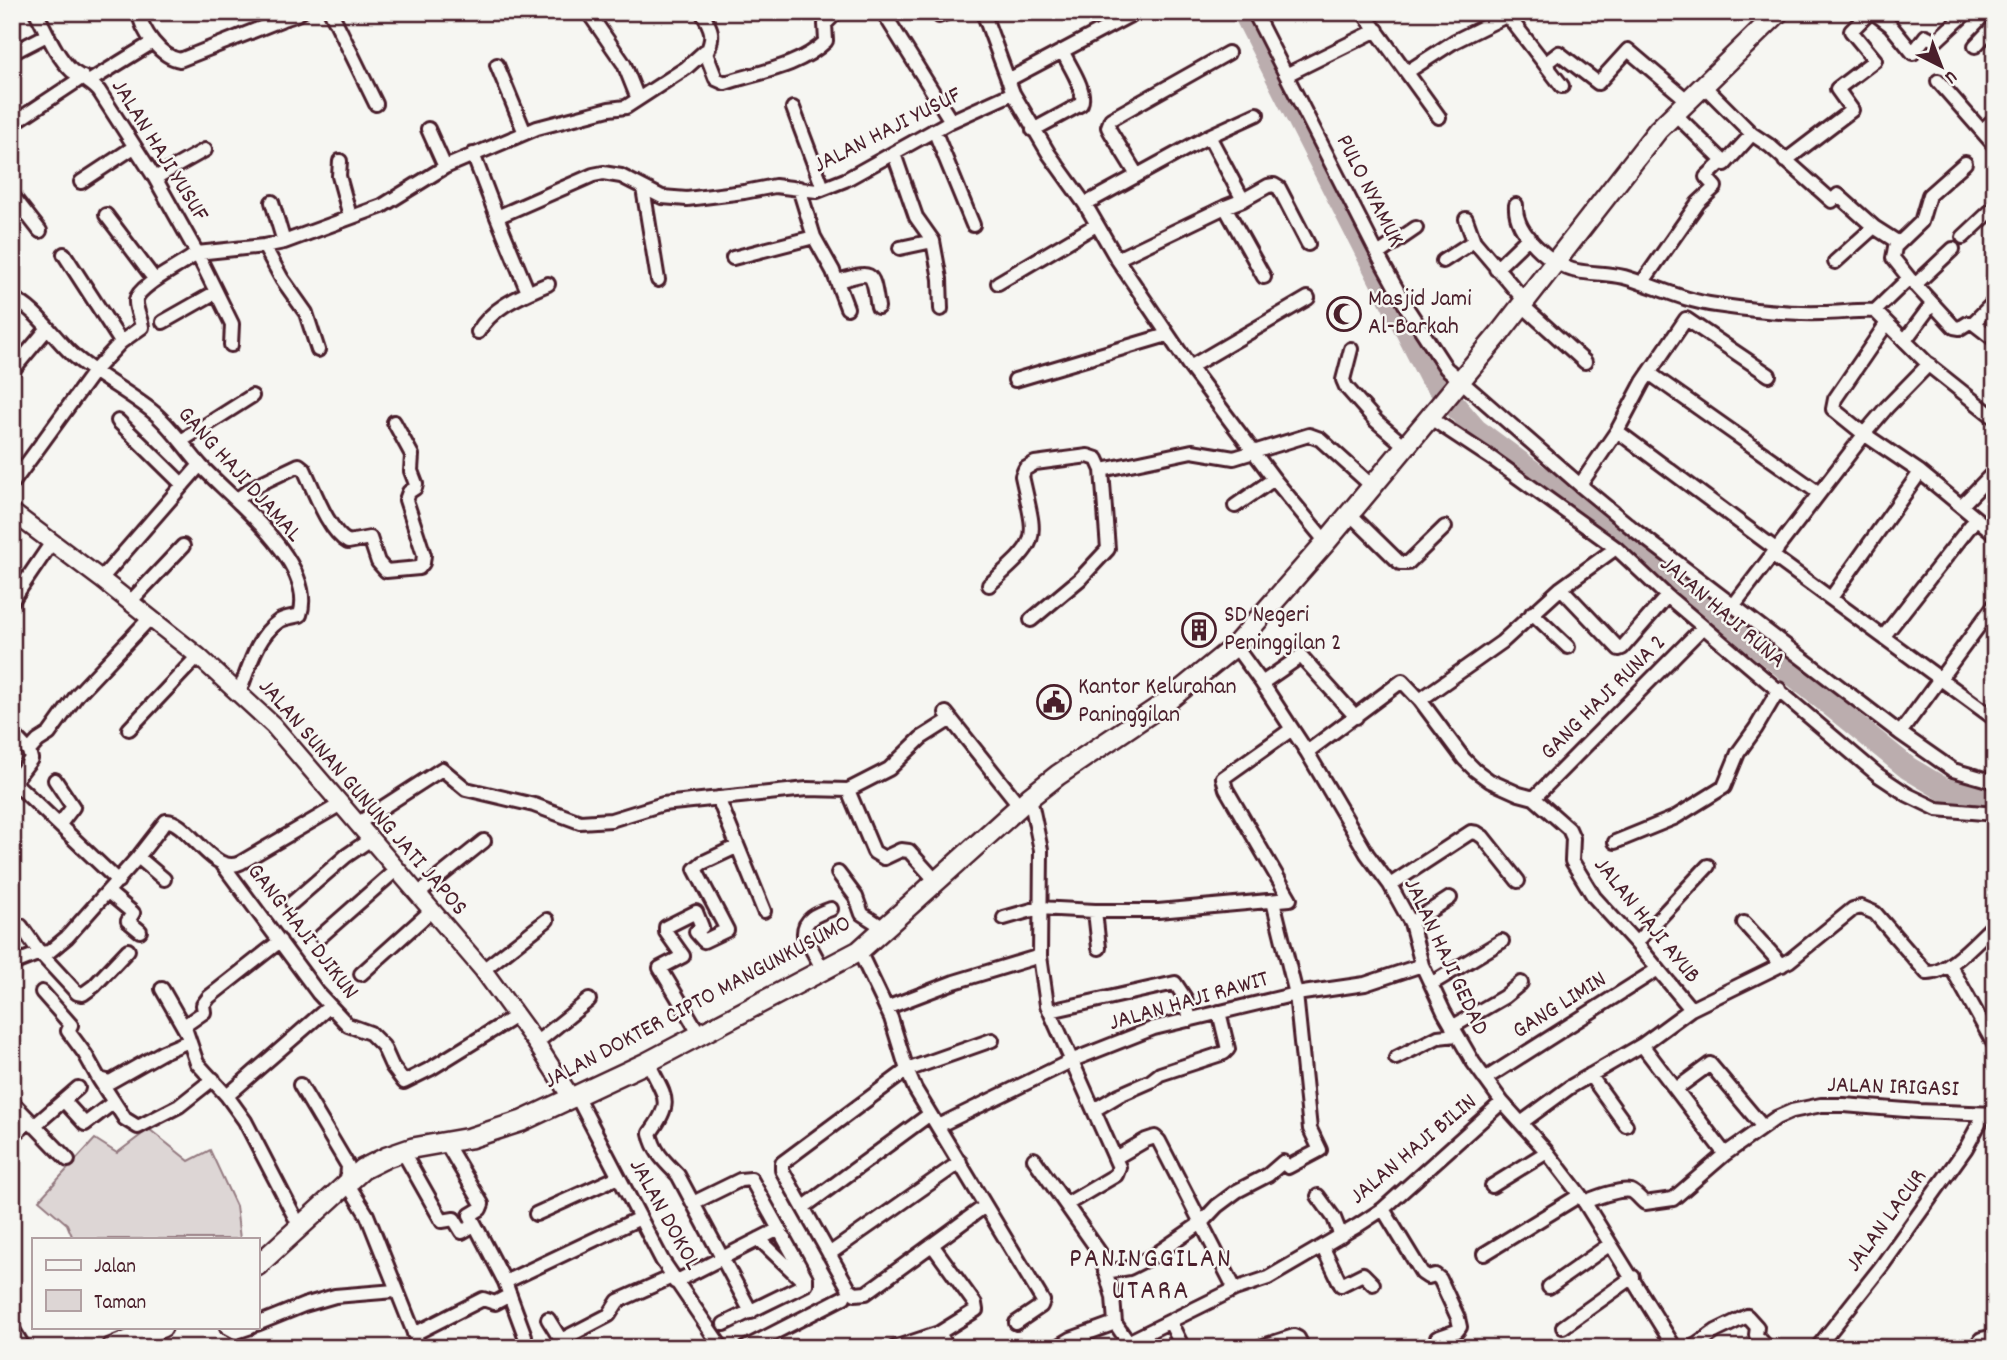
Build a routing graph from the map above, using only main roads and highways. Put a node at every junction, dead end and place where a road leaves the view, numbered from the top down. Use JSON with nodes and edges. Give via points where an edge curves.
{"nodes":[{"id":1,"x":1779,"y":12,"type":"edge"},
{"id":2,"x":259,"y":1264,"type":"edge"},
{"id":3,"x":160,"y":1328,"type":"edge"},
{"id":4,"x":133,"y":1344,"type":"edge"},
{"id":5,"x":111,"y":1348,"type":"edge"}],
"edges":[{"from":1,"to":2,"type":"main road","name":"JALAN DOKTER CIPTO MANGUNKUSUMO","via":[[1643,148],[1524,303],[1235,646],[1152,712],[1025,801],[859,951],[648,1062],[522,1122],[470,1138],[402,1150],[363,1169]]},
{"from":3,"to":4,"type":"main road"},
{"from":4,"to":5,"type":"main road"}]}
